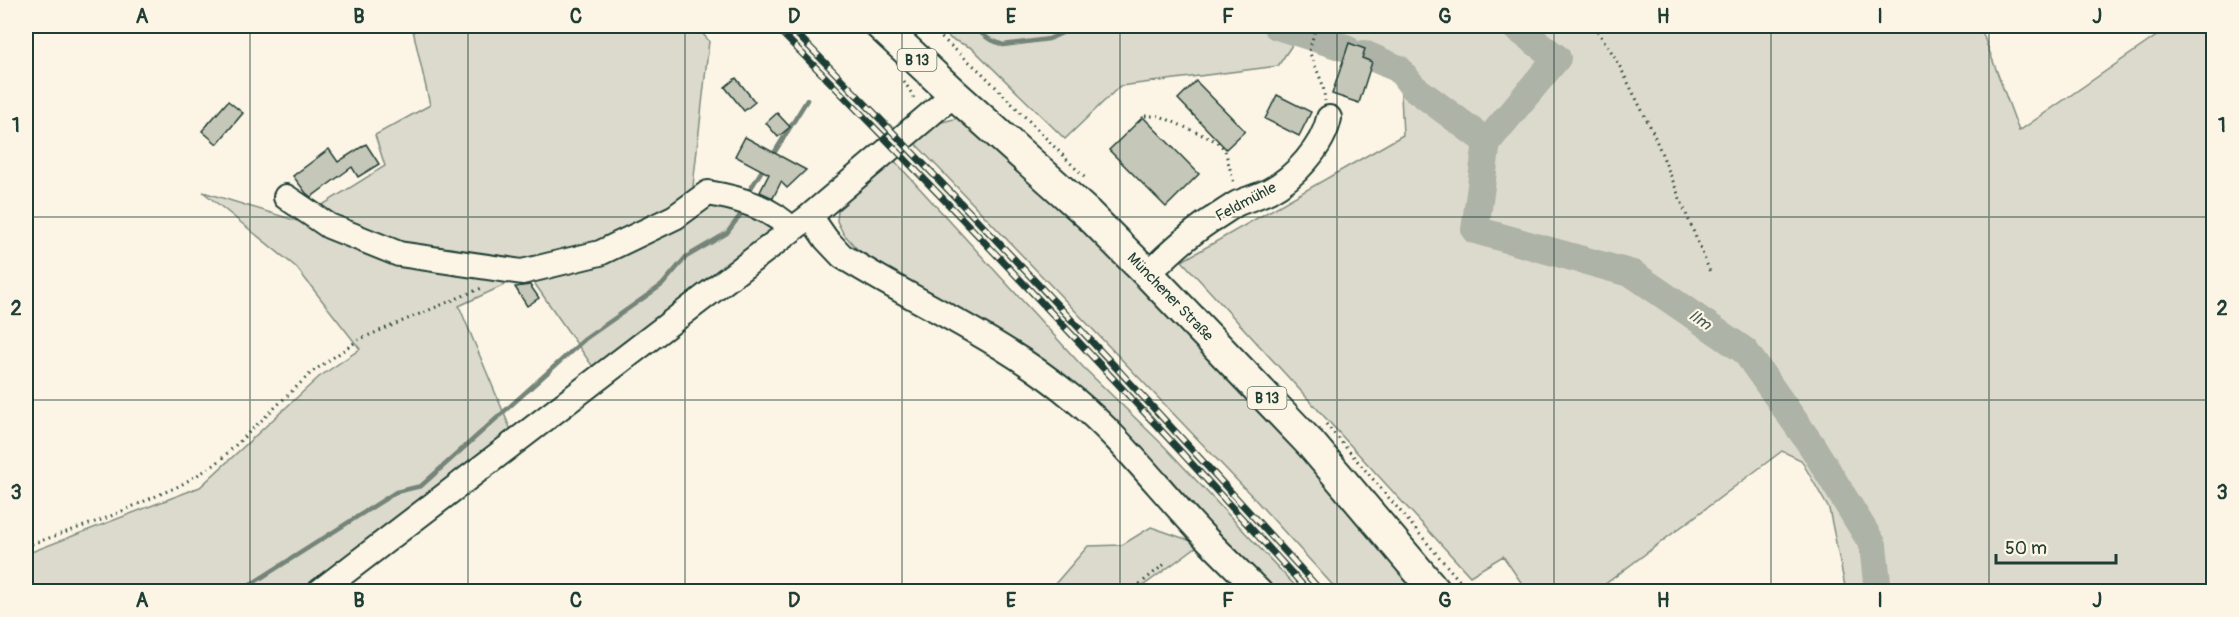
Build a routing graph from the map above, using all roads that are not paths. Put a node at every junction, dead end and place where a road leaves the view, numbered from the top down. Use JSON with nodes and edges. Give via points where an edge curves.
{"nodes":[{"id":1,"x":881,"y":26,"type":"edge"},
{"id":2,"x":954,"y":94,"type":"junction"},
{"id":3,"x":1329,"y":118,"type":"road end"},
{"id":4,"x":286,"y":197,"type":"dead end"},
{"id":5,"x":801,"y":223,"type":"junction"},
{"id":6,"x":1148,"y":274,"type":"junction"},
{"id":7,"x":319,"y":591,"type":"edge"},
{"id":8,"x":1260,"y":591,"type":"edge"},
{"id":9,"x":1436,"y":591,"type":"edge"}],
"edges":[{"from":1,"to":2,"type":"main road","name":"Münchener Straße","number":"B 13"},
{"from":2,"to":5,"type":"street"},
{"from":2,"to":6,"type":"main road","name":"Münchener Straße","number":"B 13","via":[[1088,214]]},
{"from":3,"to":6,"type":"street","name":"Feldmühle","via":[[1317,145],[1290,177],[1201,227]]},
{"from":4,"to":5,"type":"street","via":[[329,226],[399,254],[522,272],[600,253],[675,217],[708,193],[733,197]]},
{"from":5,"to":7,"type":"street"},
{"from":5,"to":8,"type":"street","via":[[843,256],[980,334],[1074,399],[1128,450],[1201,533]]},
{"from":6,"to":9,"type":"main road","name":"Münchener Straße","number":"B 13","via":[[1311,444]]}]}
